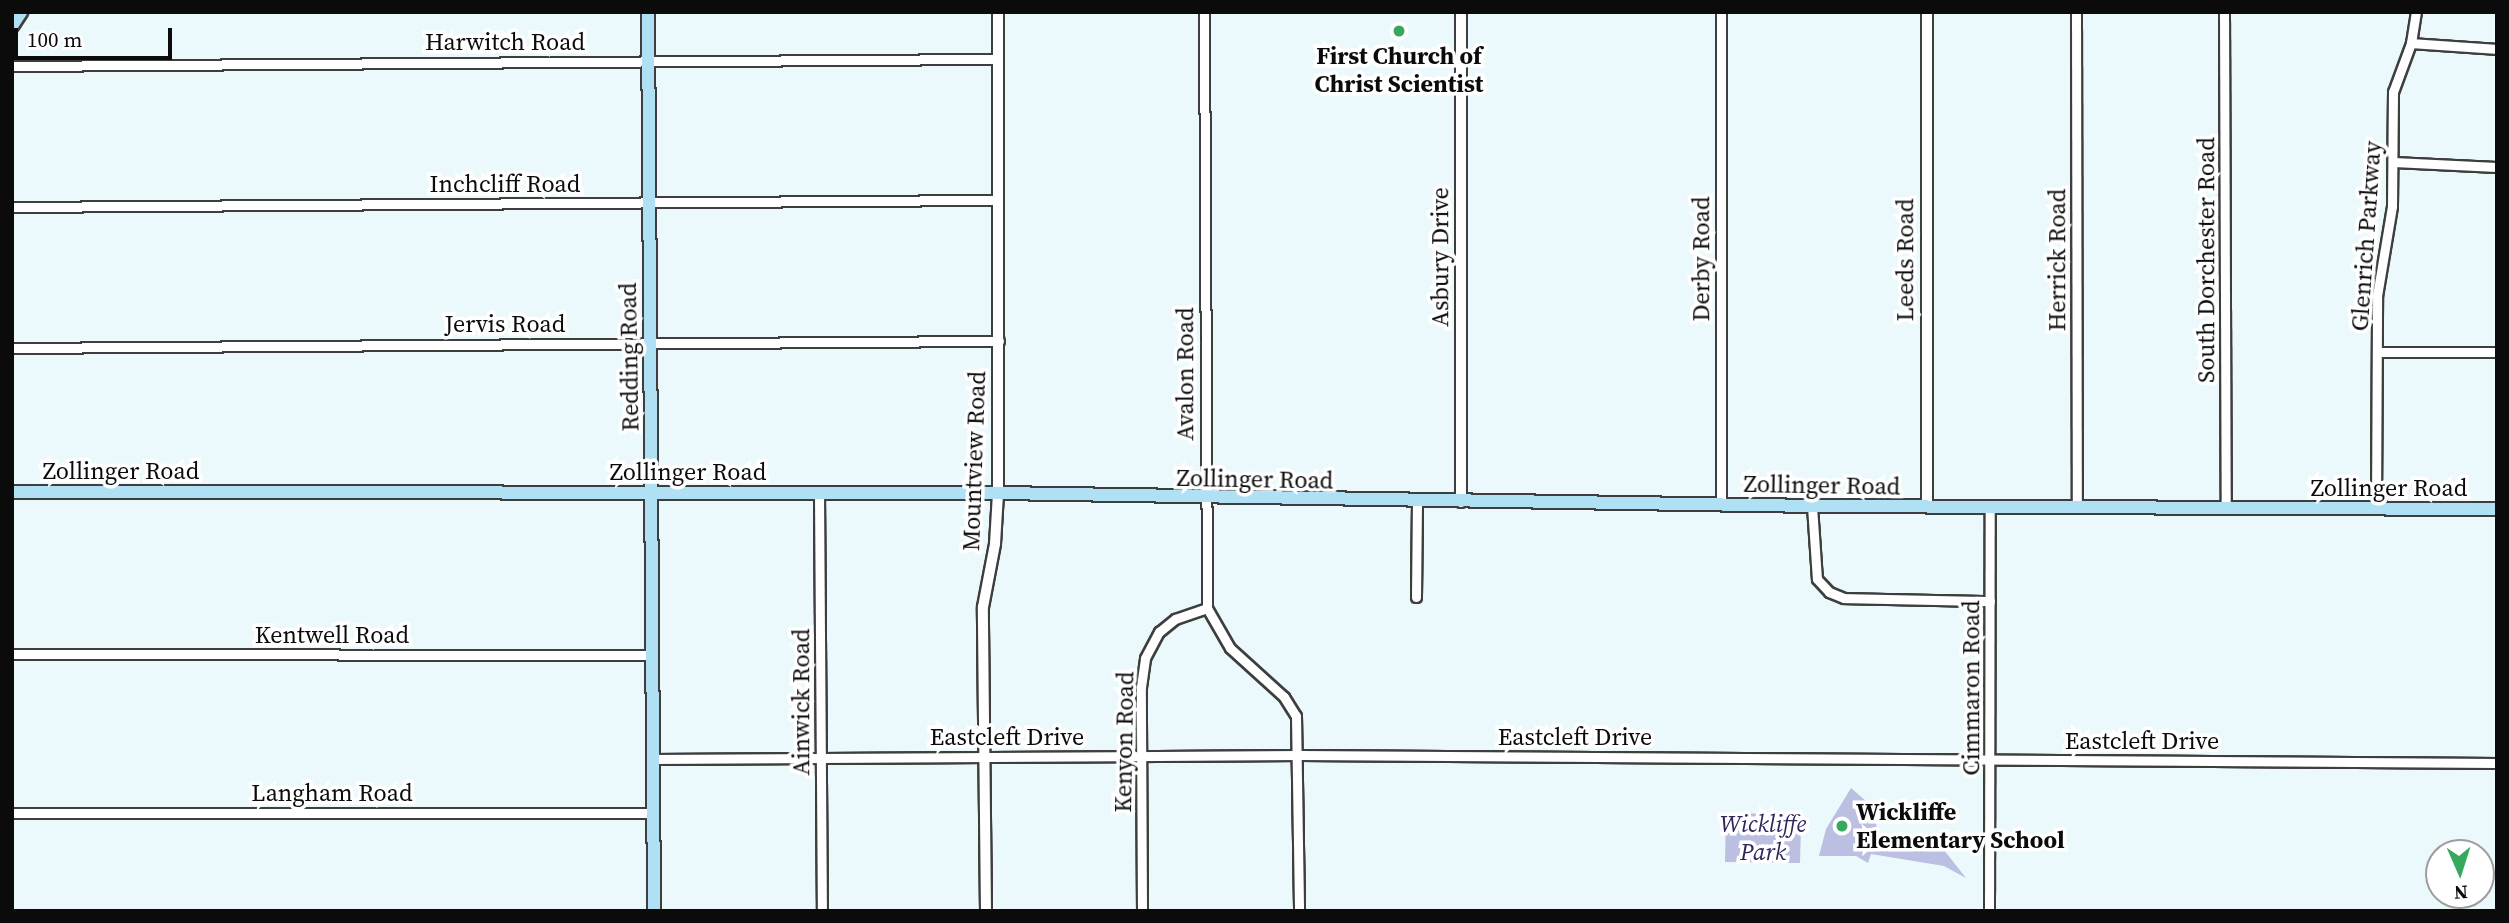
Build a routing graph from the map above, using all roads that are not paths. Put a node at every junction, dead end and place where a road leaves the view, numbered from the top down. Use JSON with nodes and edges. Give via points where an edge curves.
{"nodes":[{"id":1,"x":21,"y":12,"type":"edge"},
{"id":2,"x":648,"y":12,"type":"edge"},
{"id":3,"x":998,"y":12,"type":"edge"},
{"id":4,"x":1204,"y":12,"type":"edge"},
{"id":5,"x":1461,"y":12,"type":"edge"},
{"id":6,"x":1721,"y":12,"type":"edge"},
{"id":7,"x":1927,"y":12,"type":"edge"},
{"id":8,"x":2076,"y":12,"type":"edge"},
{"id":9,"x":2224,"y":12,"type":"edge"},
{"id":10,"x":2416,"y":12,"type":"edge"},
{"id":11,"x":12,"y":26,"type":"edge"},
{"id":12,"x":2412,"y":43,"type":"junction"},
{"id":13,"x":2497,"y":49,"type":"edge"},
{"id":14,"x":998,"y":59,"type":"junction"},
{"id":15,"x":647,"y":61,"type":"junction"},
{"id":16,"x":12,"y":66,"type":"edge"},
{"id":17,"x":2393,"y":162,"type":"junction"},
{"id":18,"x":2497,"y":167,"type":"edge"},
{"id":19,"x":998,"y":200,"type":"junction"},
{"id":20,"x":649,"y":202,"type":"junction"},
{"id":21,"x":12,"y":207,"type":"edge"},
{"id":22,"x":999,"y":341,"type":"junction"},
{"id":23,"x":650,"y":342,"type":"junction"},
{"id":24,"x":12,"y":348,"type":"edge"},
{"id":25,"x":2377,"y":352,"type":"junction"},
{"id":26,"x":2497,"y":352,"type":"edge"},
{"id":27,"x":12,"y":492,"type":"edge"},
{"id":28,"x":652,"y":493,"type":"junction"},
{"id":29,"x":819,"y":493,"type":"junction"},
{"id":30,"x":998,"y":493,"type":"junction"},
{"id":31,"x":1204,"y":500,"type":"junction"},
{"id":32,"x":1417,"y":502,"type":"junction"},
{"id":33,"x":1461,"y":502,"type":"junction"},
{"id":34,"x":1721,"y":505,"type":"junction"},
{"id":35,"x":1812,"y":506,"type":"junction"},
{"id":36,"x":1927,"y":507,"type":"junction"},
{"id":37,"x":1990,"y":507,"type":"junction"},
{"id":38,"x":2077,"y":507,"type":"junction"},
{"id":39,"x":2225,"y":508,"type":"junction"},
{"id":40,"x":2376,"y":509,"type":"junction"},
{"id":41,"x":2497,"y":509,"type":"edge"},
{"id":42,"x":1416,"y":597,"type":"dead end"},
{"id":43,"x":1990,"y":601,"type":"junction"},
{"id":44,"x":1207,"y":608,"type":"junction"},
{"id":45,"x":12,"y":654,"type":"edge"},
{"id":46,"x":651,"y":655,"type":"junction"},
{"id":47,"x":1300,"y":755,"type":"junction"},
{"id":48,"x":984,"y":756,"type":"junction"},
{"id":49,"x":1142,"y":756,"type":"junction"},
{"id":50,"x":821,"y":758,"type":"junction"},
{"id":51,"x":652,"y":759,"type":"junction"},
{"id":52,"x":1990,"y":759,"type":"junction"},
{"id":53,"x":2497,"y":763,"type":"edge"},
{"id":54,"x":12,"y":813,"type":"edge"},
{"id":55,"x":653,"y":813,"type":"junction"},
{"id":56,"x":654,"y":911,"type":"edge"},
{"id":57,"x":822,"y":911,"type":"edge"},
{"id":58,"x":986,"y":911,"type":"edge"},
{"id":59,"x":1142,"y":911,"type":"edge"},
{"id":60,"x":1299,"y":911,"type":"edge"},
{"id":61,"x":1989,"y":911,"type":"edge"}],
"edges":[{"from":1,"to":11,"type":"main road"},
{"from":2,"to":15,"type":"main road","name":"Redding Road"},
{"from":3,"to":14,"type":"street","name":"Mountview Road"},
{"from":4,"to":31,"type":"street","name":"Avalon Road"},
{"from":5,"to":33,"type":"street","name":"Asbury Drive"},
{"from":6,"to":34,"type":"street","name":"Derby Road"},
{"from":7,"to":36,"type":"street","name":"Leeds Road"},
{"from":8,"to":38,"type":"street","name":"Herrick Road"},
{"from":9,"to":39,"type":"street","name":"South Dorchester Road"},
{"from":10,"to":12,"type":"street","name":"Glenrich Parkway"},
{"from":12,"to":13,"type":"street"},
{"from":12,"to":17,"type":"street","name":"Glenrich Parkway","via":[[2393,92]]},
{"from":14,"to":15,"type":"street","name":"Harwitch Road"},
{"from":14,"to":19,"type":"street","name":"Mountview Road"},
{"from":15,"to":16,"type":"street","name":"Harwitch Road"},
{"from":15,"to":20,"type":"main road","name":"Redding Road"},
{"from":17,"to":18,"type":"street"},
{"from":17,"to":25,"type":"street","name":"Glenrich Parkway","via":[[2392,206],[2376,296]]},
{"from":19,"to":20,"type":"street","name":"Inchcliff Road"},
{"from":19,"to":22,"type":"street","name":"Mountview Road"},
{"from":20,"to":21,"type":"street","name":"Inchcliff Road"},
{"from":20,"to":23,"type":"main road","name":"Redding Road"},
{"from":22,"to":23,"type":"street","name":"Jervis Road"},
{"from":22,"to":30,"type":"street","name":"Mountview Road"},
{"from":23,"to":24,"type":"street","name":"Jervis Road"},
{"from":23,"to":28,"type":"main road","name":"Redding Road"},
{"from":25,"to":26,"type":"street"},
{"from":25,"to":40,"type":"street","name":"Glenrich Parkway"},
{"from":27,"to":28,"type":"main road","name":"Zollinger Road"},
{"from":28,"to":29,"type":"main road","name":"Zollinger Road"},
{"from":28,"to":46,"type":"main road","name":"Redding Road"},
{"from":29,"to":30,"type":"main road","name":"Zollinger Road"},
{"from":29,"to":50,"type":"street","name":"Ainwick Road"},
{"from":30,"to":31,"type":"main road","name":"Zollinger Road"},
{"from":30,"to":48,"type":"street","name":"Mountview Road","via":[[995,544],[983,607]]},
{"from":31,"to":32,"type":"main road","name":"Zollinger Road"},
{"from":31,"to":44,"type":"street","name":"Avalon Road"},
{"from":32,"to":33,"type":"main road","name":"Zollinger Road"},
{"from":32,"to":42,"type":"street"},
{"from":33,"to":34,"type":"main road","name":"Zollinger Road"},
{"from":34,"to":35,"type":"main road","name":"Zollinger Road"},
{"from":35,"to":36,"type":"main road","name":"Zollinger Road"},
{"from":35,"to":43,"type":"street","via":[[1818,579],[1829,592],[1844,598]]},
{"from":36,"to":37,"type":"main road","name":"Zollinger Road"},
{"from":37,"to":38,"type":"main road","name":"Zollinger Road"},
{"from":37,"to":43,"type":"street","name":"Cimmaron Road"},
{"from":38,"to":39,"type":"main road","name":"Zollinger Road"},
{"from":39,"to":40,"type":"main road","name":"Zollinger Road"},
{"from":40,"to":41,"type":"main road","name":"Zollinger Road"},
{"from":43,"to":52,"type":"street","name":"Cimmaron Road"},
{"from":44,"to":47,"type":"street","name":"Avalon Road","via":[[1230,648],[1291,706],[1300,728]]},
{"from":44,"to":49,"type":"street","name":"Kenyon Road","via":[[1175,620],[1151,644],[1141,687]]},
{"from":45,"to":46,"type":"street","name":"Kentwell Road"},
{"from":46,"to":51,"type":"main road","name":"Redding Road"},
{"from":47,"to":49,"type":"street","name":"Eastcleft Drive"},
{"from":47,"to":52,"type":"street","name":"Eastcleft Drive"},
{"from":47,"to":60,"type":"street","name":"Avalon Road"},
{"from":48,"to":49,"type":"street","name":"Eastcleft Drive"},
{"from":48,"to":50,"type":"street","name":"Eastcleft Drive"},
{"from":48,"to":58,"type":"street","name":"Mountview Road"},
{"from":49,"to":59,"type":"street","name":"Kenyon Road"},
{"from":50,"to":51,"type":"street","name":"Eastcleft Drive"},
{"from":50,"to":57,"type":"street","name":"Ainwick Road"},
{"from":51,"to":55,"type":"main road","name":"Redding Road"},
{"from":52,"to":53,"type":"street","name":"Eastcleft Drive"},
{"from":52,"to":61,"type":"street","name":"Cimmaron Road"},
{"from":54,"to":55,"type":"street","name":"Langham Road"},
{"from":55,"to":56,"type":"main road","name":"Redding Road"}]}
